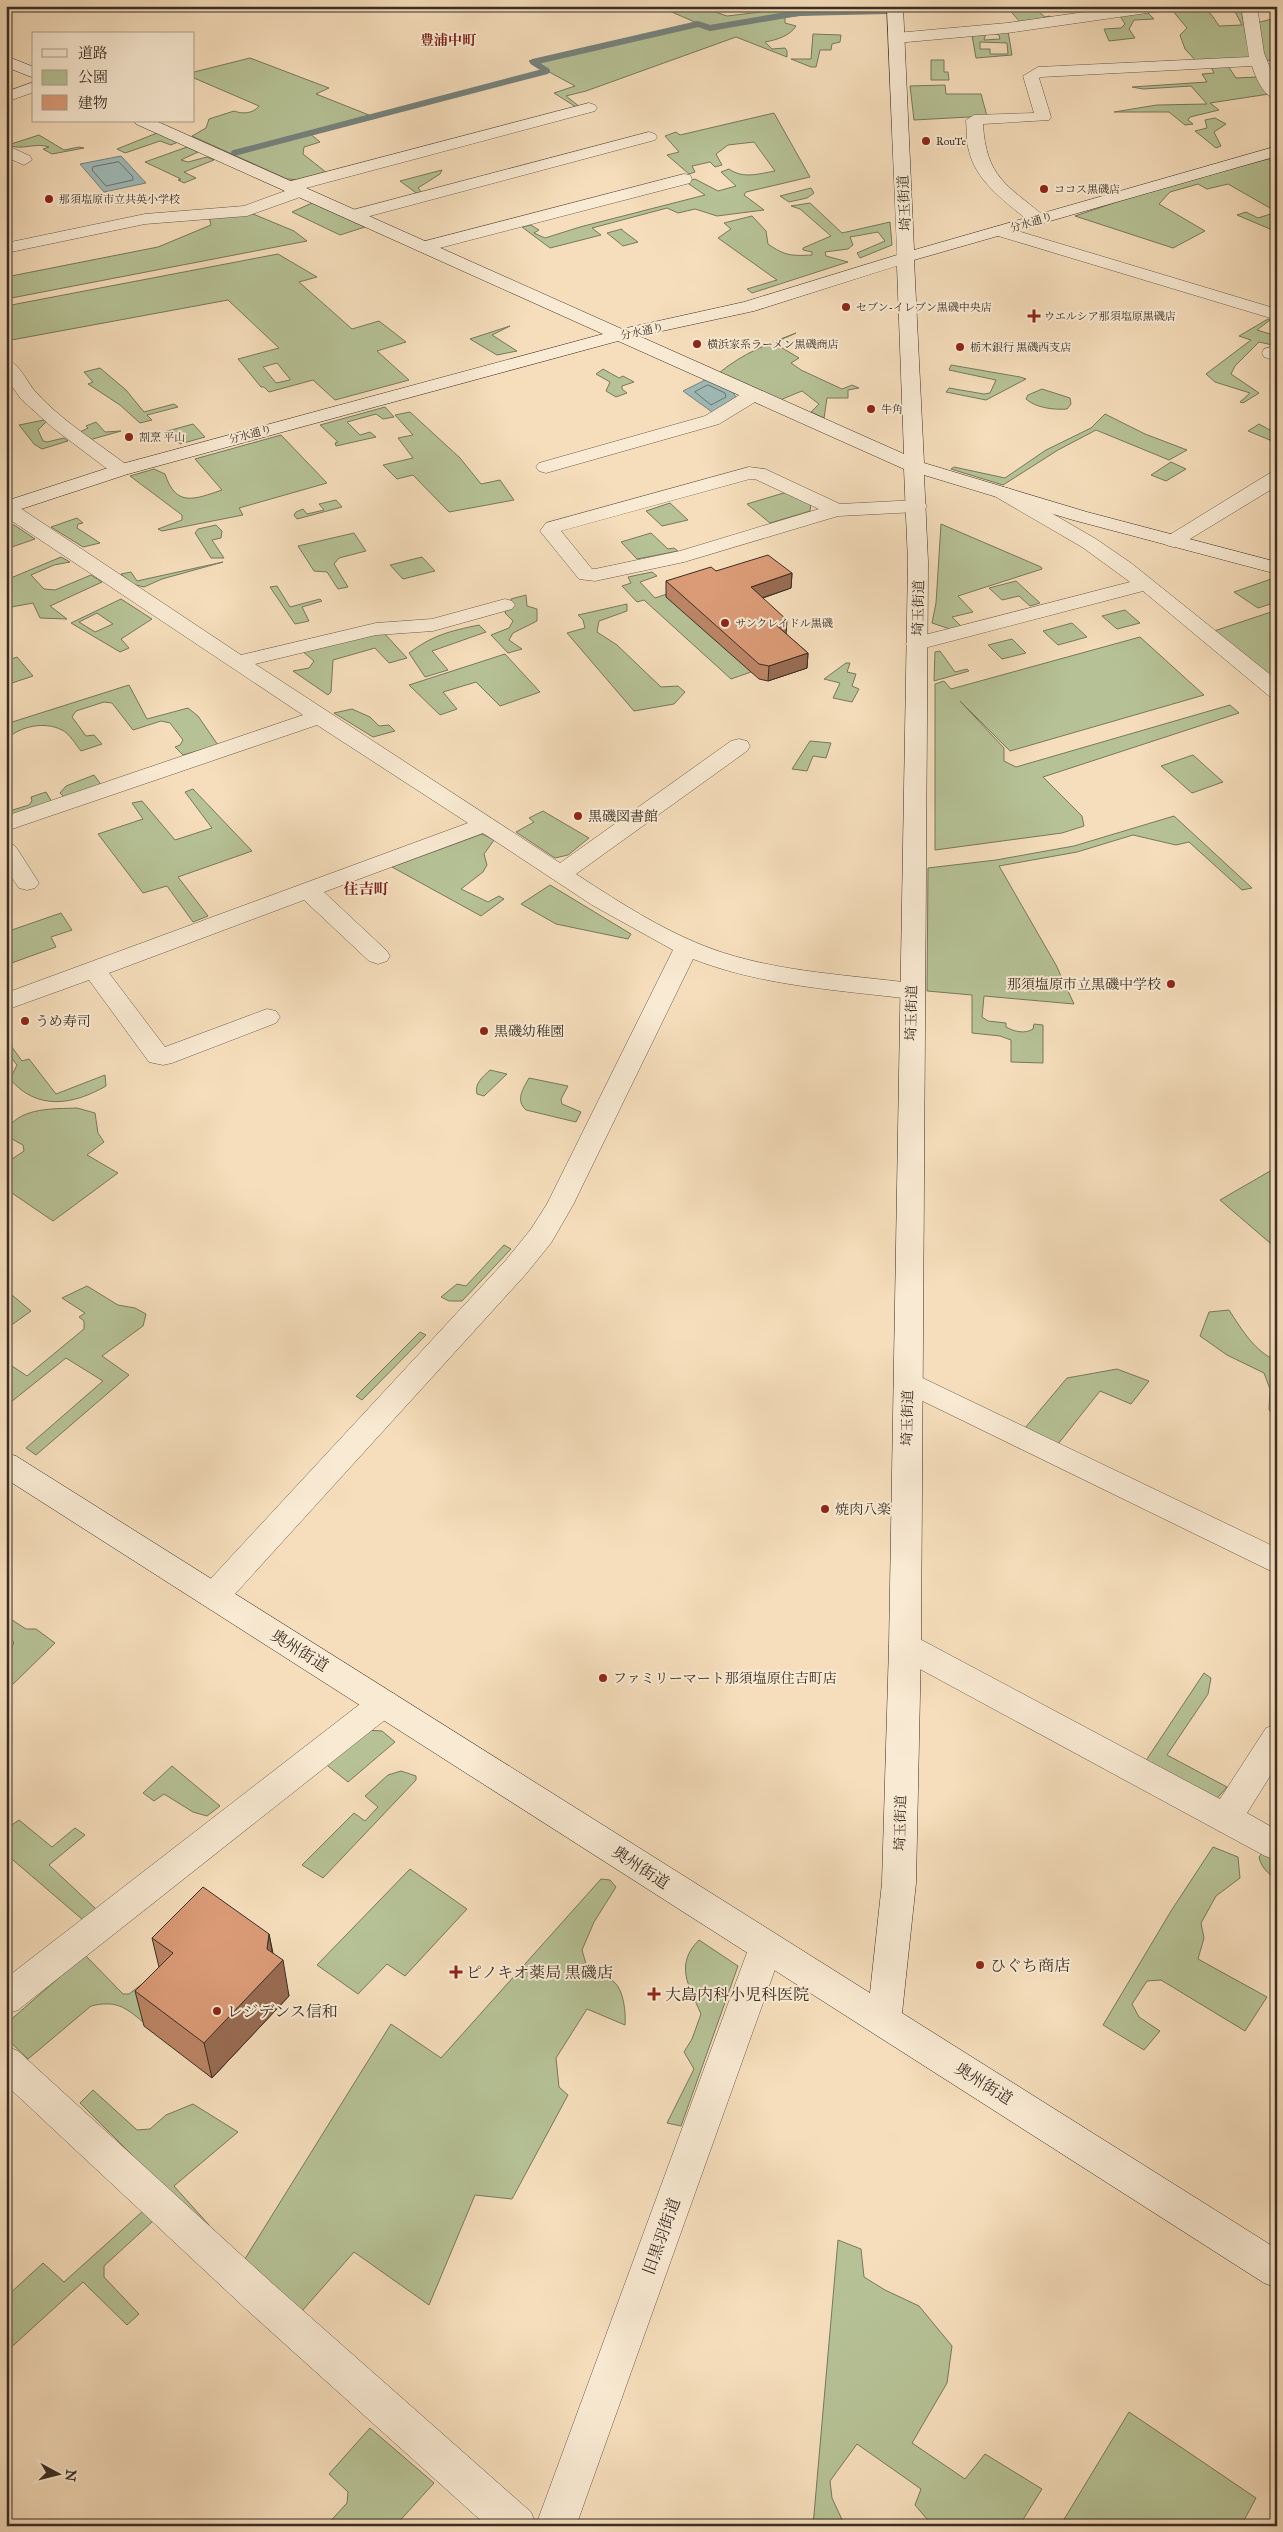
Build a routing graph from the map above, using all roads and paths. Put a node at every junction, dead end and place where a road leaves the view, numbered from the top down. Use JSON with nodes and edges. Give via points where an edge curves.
{"nodes":[{"id":1,"x":895,"y":6,"type":"edge"},
{"id":2,"x":1161,"y":6,"type":"edge"},
{"id":3,"x":1249,"y":6,"type":"edge"},
{"id":4,"x":896,"y":38,"type":"junction"},
{"id":5,"x":6,"y":61,"type":"edge"},
{"id":6,"x":1258,"y":61,"type":"junction"},
{"id":7,"x":32,"y":72,"type":"edge"},
{"id":8,"x":32,"y":88,"type":"edge"},
{"id":9,"x":1277,"y":95,"type":"edge"},
{"id":10,"x":6,"y":98,"type":"edge"},
{"id":11,"x":589,"y":108,"type":"dead end"},
{"id":12,"x":144,"y":122,"type":"edge"},
{"id":13,"x":648,"y":137,"type":"dead end"},
{"id":14,"x":6,"y":150,"type":"edge"},
{"id":15,"x":1275,"y":153,"type":"edge"},
{"id":16,"x":24,"y":160,"type":"dead end"},
{"id":17,"x":684,"y":178,"type":"dead end"},
{"id":18,"x":295,"y":189,"type":"junction"},
{"id":19,"x":355,"y":215,"type":"junction"},
{"id":20,"x":1038,"y":220,"type":"junction"},
{"id":21,"x":1001,"y":231,"type":"junction"},
{"id":22,"x":424,"y":247,"type":"junction"},
{"id":23,"x":6,"y":248,"type":"edge"},
{"id":24,"x":907,"y":256,"type":"junction"},
{"id":25,"x":1277,"y":315,"type":"edge"},
{"id":26,"x":623,"y":334,"type":"junction"},
{"id":27,"x":6,"y":365,"type":"edge"},
{"id":28,"x":28,"y":395,"type":"junction"},
{"id":29,"x":753,"y":395,"type":"junction"},
{"id":30,"x":6,"y":399,"type":"edge"},
{"id":31,"x":914,"y":466,"type":"junction"},
{"id":32,"x":546,"y":467,"type":"dead end"},
{"id":33,"x":121,"y":470,"type":"junction"},
{"id":34,"x":1277,"y":477,"type":"edge"},
{"id":35,"x":1003,"y":493,"type":"junction"},
{"id":36,"x":10,"y":503,"type":"edge"},
{"id":37,"x":916,"y":506,"type":"junction"},
{"id":38,"x":837,"y":510,"type":"junction"},
{"id":39,"x":1173,"y":541,"type":"junction"},
{"id":40,"x":1277,"y":568,"type":"edge"},
{"id":41,"x":1146,"y":584,"type":"junction"},
{"id":42,"x":505,"y":605,"type":"dead end"},
{"id":43,"x":917,"y":644,"type":"junction"},
{"id":44,"x":237,"y":662,"type":"junction"},
{"id":45,"x":1277,"y":691,"type":"edge"},
{"id":46,"x":319,"y":717,"type":"junction"},
{"id":47,"x":739,"y":746,"type":"dead end"},
{"id":48,"x":6,"y":824,"type":"edge"},
{"id":49,"x":486,"y":824,"type":"junction"},
{"id":50,"x":6,"y":850,"type":"edge"},
{"id":51,"x":561,"y":874,"type":"junction"},
{"id":52,"x":27,"y":883,"type":"dead end"},
{"id":53,"x":308,"y":890,"type":"junction"},
{"id":54,"x":687,"y":947,"type":"junction"},
{"id":55,"x":378,"y":956,"type":"dead end"},
{"id":56,"x":94,"y":970,"type":"junction"},
{"id":57,"x":911,"y":990,"type":"junction"},
{"id":58,"x":6,"y":1002,"type":"edge"},
{"id":59,"x":267,"y":1017,"type":"dead end"},
{"id":60,"x":908,"y":1382,"type":"junction"},
{"id":61,"x":6,"y":1464,"type":"edge"},
{"id":62,"x":1277,"y":1562,"type":"edge"},
{"id":63,"x":214,"y":1596,"type":"junction"},
{"id":64,"x":905,"y":1646,"type":"junction"},
{"id":65,"x":384,"y":1703,"type":"junction"},
{"id":66,"x":1277,"y":1737,"type":"edge"},
{"id":67,"x":1226,"y":1818,"type":"junction"},
{"id":68,"x":1277,"y":1846,"type":"edge"},
{"id":69,"x":766,"y":1947,"type":"junction"},
{"id":70,"x":6,"y":1999,"type":"edge"},
{"id":71,"x":884,"y":2020,"type":"junction"},
{"id":72,"x":6,"y":2062,"type":"edge"},
{"id":73,"x":1277,"y":2270,"type":"edge"},
{"id":74,"x":517,"y":2526,"type":"edge"},
{"id":75,"x":556,"y":2526,"type":"edge"}],
"edges":[{"from":1,"to":4,"type":"street","name":"埼玉街道"},
{"from":2,"to":4,"type":"street","via":[[1007,28]]},
{"from":3,"to":6,"type":"street"},
{"from":4,"to":24,"type":"street","name":"埼玉街道"},
{"from":5,"to":7,"type":"street"},
{"from":6,"to":9,"type":"street","via":[[1265,79]]},
{"from":6,"to":20,"type":"street","via":[[1038,72],[1031,76],[1043,116],[974,120],[977,153],[983,167],[992,180]]},
{"from":8,"to":10,"type":"street"},
{"from":11,"to":18,"type":"street"},
{"from":12,"to":18,"type":"street"},
{"from":13,"to":19,"type":"street"},
{"from":14,"to":16,"type":"street"},
{"from":15,"to":20,"type":"street","name":"分水通り"},
{"from":17,"to":22,"type":"street"},
{"from":18,"to":19,"type":"street"},
{"from":18,"to":23,"type":"street","via":[[247,211],[145,219]]},
{"from":19,"to":22,"type":"street"},
{"from":20,"to":21,"type":"street","name":"分水通り"},
{"from":21,"to":24,"type":"street","name":"分水通り"},
{"from":21,"to":25,"type":"street"},
{"from":22,"to":26,"type":"street"},
{"from":24,"to":26,"type":"street","name":"分水通り","via":[[748,307]]},
{"from":24,"to":31,"type":"street","name":"埼玉街道"},
{"from":26,"to":29,"type":"street"},
{"from":26,"to":33,"type":"street","name":"分水通り"},
{"from":27,"to":28,"type":"street"},
{"from":28,"to":30,"type":"street"},
{"from":28,"to":33,"type":"street"},
{"from":29,"to":31,"type":"street"},
{"from":29,"to":32,"type":"street","via":[[712,420]]},
{"from":31,"to":35,"type":"street"},
{"from":31,"to":37,"type":"street","name":"埼玉街道"},
{"from":33,"to":36,"type":"street","name":"分水通り"},
{"from":34,"to":39,"type":"street"},
{"from":35,"to":39,"type":"street"},
{"from":35,"to":41,"type":"street","via":[[1026,510],[1099,549]]},
{"from":36,"to":44,"type":"street"},
{"from":37,"to":38,"type":"street"},
{"from":37,"to":43,"type":"street","name":"埼玉街道"},
{"from":38,"to":38,"type":"street","via":[[758,473],[749,472],[553,527],[550,531],[586,575],[594,576],[684,556]]},
{"from":39,"to":40,"type":"street"},
{"from":41,"to":43,"type":"street"},
{"from":41,"to":45,"type":"street"},
{"from":42,"to":44,"type":"street","via":[[433,625],[376,629]]},
{"from":43,"to":57,"type":"street","name":"埼玉街道","via":[[916,860]]},
{"from":44,"to":46,"type":"street"},
{"from":46,"to":48,"type":"street"},
{"from":46,"to":49,"type":"street"},
{"from":47,"to":51,"type":"street"},
{"from":49,"to":51,"type":"street"},
{"from":49,"to":53,"type":"street"},
{"from":50,"to":52,"type":"street"},
{"from":51,"to":54,"type":"street"},
{"from":53,"to":55,"type":"street"},
{"from":53,"to":56,"type":"street"},
{"from":54,"to":57,"type":"street","via":[[771,972]]},
{"from":54,"to":63,"type":"street","via":[[560,1205],[541,1236]]},
{"from":56,"to":58,"type":"street"},
{"from":56,"to":59,"type":"street","via":[[158,1056],[164,1057]]},
{"from":57,"to":60,"type":"street","name":"埼玉街道"},
{"from":60,"to":62,"type":"street"},
{"from":60,"to":64,"type":"street","name":"埼玉街道"},
{"from":61,"to":63,"type":"street","name":"奥州街道"},
{"from":63,"to":65,"type":"street","name":"奥州街道"},
{"from":64,"to":67,"type":"street"},
{"from":64,"to":71,"type":"street","name":"埼玉街道","via":[[899,1883]]},
{"from":65,"to":69,"type":"street","name":"奥州街道"},
{"from":65,"to":70,"type":"street"},
{"from":66,"to":67,"type":"street"},
{"from":67,"to":68,"type":"street"},
{"from":69,"to":71,"type":"street","name":"奥州街道"},
{"from":69,"to":75,"type":"street","name":"旧黒羽街道"},
{"from":71,"to":73,"type":"street","name":"奥州街道"},
{"from":72,"to":74,"type":"street","via":[[260,2297]]}]}
